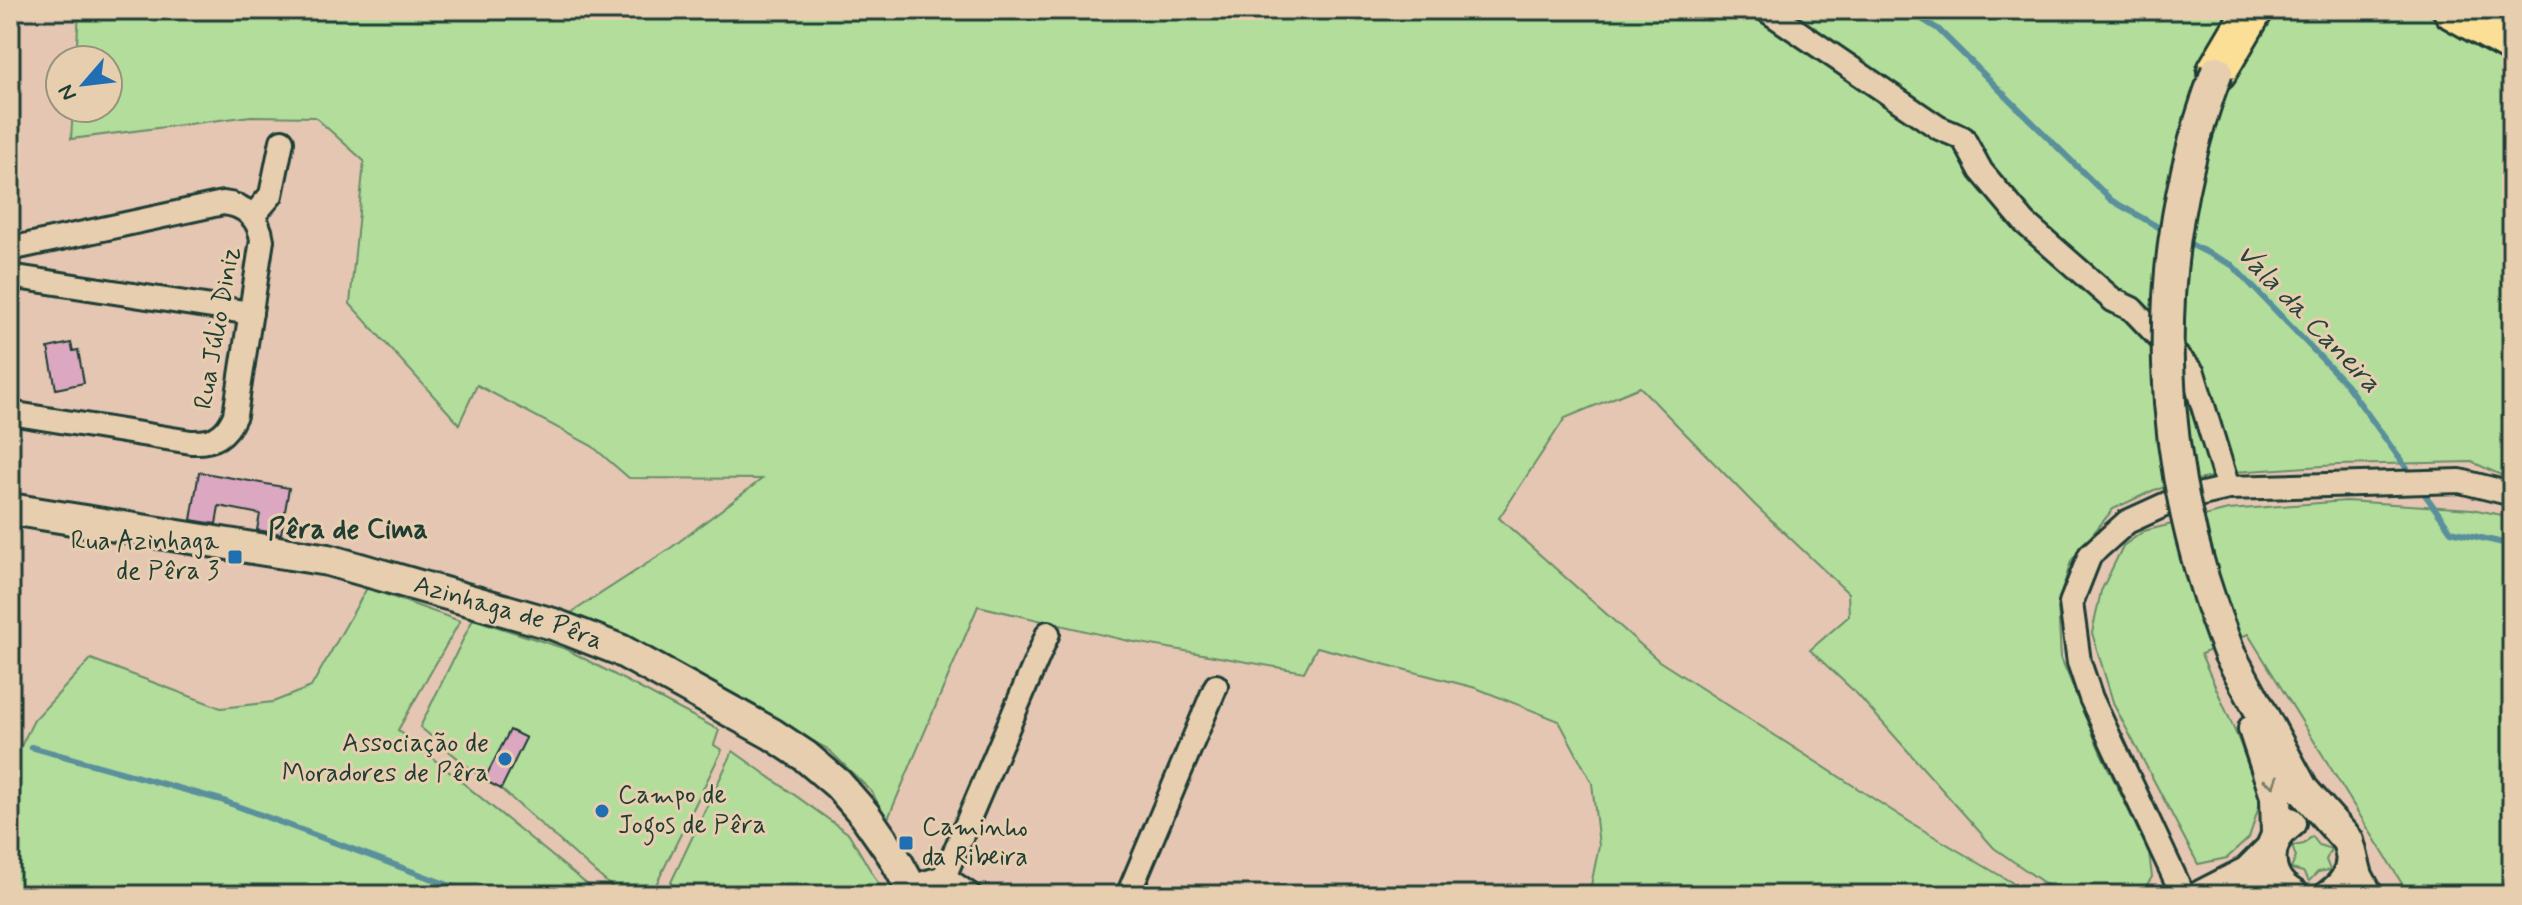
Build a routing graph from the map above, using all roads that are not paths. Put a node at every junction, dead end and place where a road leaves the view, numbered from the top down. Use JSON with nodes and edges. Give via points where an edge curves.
{"nodes":[{"id":1,"x":1766,"y":10,"type":"edge"},
{"id":2,"x":2239,"y":10,"type":"edge"},
{"id":3,"x":2251,"y":10,"type":"edge"},
{"id":4,"x":2453,"y":10,"type":"edge"},
{"id":5,"x":2512,"y":43,"type":"edge"},
{"id":6,"x":2217,"y":71,"type":"junction"},
{"id":7,"x":282,"y":141,"type":"dead end"},
{"id":8,"x":253,"y":216,"type":"junction"},
{"id":9,"x":10,"y":249,"type":"edge"},
{"id":10,"x":10,"y":276,"type":"edge"},
{"id":11,"x":251,"y":313,"type":"junction"},
{"id":12,"x":10,"y":413,"type":"edge"},
{"id":13,"x":2228,"y":488,"type":"junction"},
{"id":14,"x":2512,"y":494,"type":"edge"},
{"id":15,"x":10,"y":509,"type":"edge"},
{"id":16,"x":1048,"y":633,"type":"dead end"},
{"id":17,"x":2230,"y":655,"type":"junction"},
{"id":18,"x":1216,"y":686,"type":"dead end"},
{"id":19,"x":2344,"y":838,"type":"junction"},
{"id":20,"x":2274,"y":842,"type":"junction"},
{"id":21,"x":944,"y":877,"type":"junction"},
{"id":22,"x":913,"y":891,"type":"edge"},
{"id":23,"x":2292,"y":894,"type":"edge"},
{"id":24,"x":970,"y":895,"type":"edge"},
{"id":25,"x":1128,"y":895,"type":"edge"},
{"id":26,"x":2183,"y":895,"type":"edge"},
{"id":27,"x":2203,"y":895,"type":"edge"},
{"id":28,"x":2254,"y":895,"type":"edge"},
{"id":29,"x":2330,"y":895,"type":"edge"},
{"id":30,"x":2367,"y":895,"type":"edge"}],
"edges":[{"from":1,"to":13,"type":"street","via":[[1939,128],[1963,138],[1981,171],[2025,223],[2113,300],[2132,309],[2193,373]]},
{"from":2,"to":6,"type":"main road"},
{"from":3,"to":6,"type":"highway"},
{"from":4,"to":5,"type":"highway"},
{"from":6,"to":17,"type":"main road","bridge":true,"via":[[2176,227],[2167,369],[2187,525]]},
{"from":7,"to":8,"type":"street","via":[[271,195]]},
{"from":8,"to":9,"type":"street","name":"Rua Júlio Diniz","via":[[241,206],[223,203]]},
{"from":8,"to":11,"type":"street","name":"Rua Júlio Diniz","via":[[262,240]]},
{"from":10,"to":11,"type":"street"},
{"from":11,"to":12,"type":"street","name":"Rua Júlio Diniz","via":[[235,415],[216,439],[191,442]]},
{"from":13,"to":14,"type":"street","via":[[2432,481],[2474,483]]},
{"from":13,"to":26,"type":"street","via":[[2173,501],[2127,522],[2090,555],[2071,603],[2079,662],[2091,698]]},
{"from":15,"to":22,"type":"main road","name":"Azinhaga de Pêra","via":[[328,560],[553,624],[620,650],[805,756],[865,815]]},
{"from":16,"to":21,"type":"street"},
{"from":17,"to":19,"type":"main road","via":[[2303,790]]},
{"from":17,"to":20,"type":"main road","one_way":true,"via":[[2276,796]]},
{"from":18,"to":25,"type":"street"},
{"from":19,"to":20,"type":"main road","via":[[2321,819],[2303,818],[2287,825]]},
{"from":19,"to":29,"type":"main road","via":[[2349,873]]},
{"from":19,"to":30,"type":"main road"},
{"from":20,"to":23,"type":"main road","via":[[2274,878]]},
{"from":20,"to":27,"type":"main road","via":[[2248,872]]},
{"from":21,"to":22,"type":"street"},
{"from":21,"to":24,"type":"street"},
{"from":23,"to":28,"type":"main road"}]}
